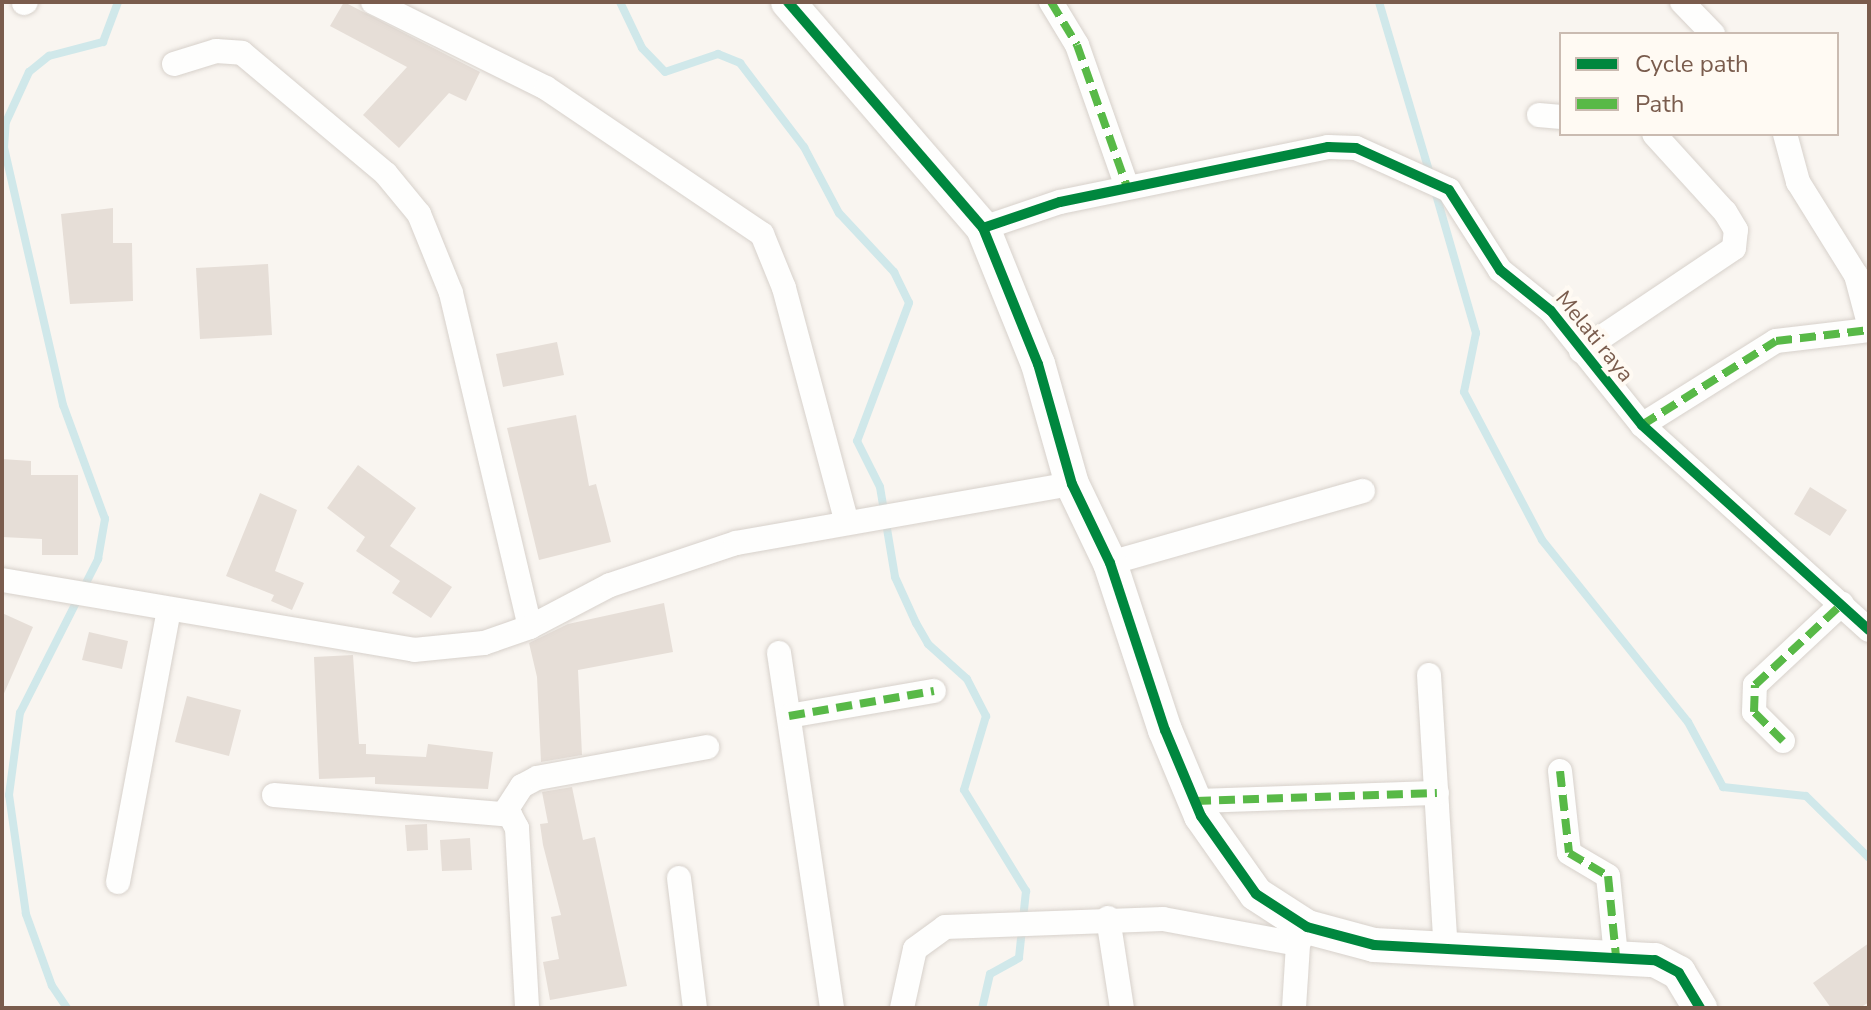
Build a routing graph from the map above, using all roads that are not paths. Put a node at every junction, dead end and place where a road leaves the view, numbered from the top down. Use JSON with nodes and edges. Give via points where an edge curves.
{"nodes":[{"id":1,"x":373,"y":2,"type":"edge"},
{"id":2,"x":788,"y":2,"type":"edge"},
{"id":3,"x":1051,"y":2,"type":"edge"},
{"id":4,"x":1682,"y":2,"type":"edge"},
{"id":5,"x":1711,"y":32,"type":"edge"},
{"id":6,"x":174,"y":64,"type":"dead end"},
{"id":7,"x":1656,"y":136,"type":"edge"},
{"id":8,"x":1786,"y":136,"type":"edge"},
{"id":9,"x":1127,"y":187,"type":"junction"},
{"id":10,"x":983,"y":228,"type":"junction"},
{"id":11,"x":1864,"y":329,"type":"edge"},
{"id":12,"x":1581,"y":351,"type":"junction"},
{"id":13,"x":1642,"y":425,"type":"junction"},
{"id":14,"x":1072,"y":484,"type":"junction"},
{"id":15,"x":1363,"y":491,"type":"dead end"},
{"id":16,"x":846,"y":519,"type":"junction"},
{"id":17,"x":1110,"y":563,"type":"junction"},
{"id":18,"x":2,"y":580,"type":"edge"},
{"id":19,"x":1842,"y":604,"type":"junction"},
{"id":20,"x":169,"y":610,"type":"junction"},
{"id":21,"x":530,"y":627,"type":"junction"},
{"id":22,"x":1869,"y":630,"type":"edge"},
{"id":23,"x":779,"y":653,"type":"dead end"},
{"id":24,"x":1429,"y":675,"type":"dead end"},
{"id":25,"x":934,"y":691,"type":"dead end"},
{"id":26,"x":789,"y":716,"type":"junction"},
{"id":27,"x":1783,"y":741,"type":"dead end"},
{"id":28,"x":707,"y":747,"type":"dead end"},
{"id":29,"x":1560,"y":771,"type":"dead end"},
{"id":30,"x":1437,"y":793,"type":"junction"},
{"id":31,"x":274,"y":795,"type":"dead end"},
{"id":32,"x":1195,"y":801,"type":"junction"},
{"id":33,"x":505,"y":812,"type":"junction"},
{"id":34,"x":679,"y":878,"type":"dead end"},
{"id":35,"x":118,"y":882,"type":"dead end"},
{"id":36,"x":1108,"y":918,"type":"junction"},
{"id":37,"x":1302,"y":936,"type":"junction"},
{"id":38,"x":1446,"y":950,"type":"junction"},
{"id":39,"x":1616,"y":956,"type":"junction"},
{"id":40,"x":527,"y":1008,"type":"edge"},
{"id":41,"x":695,"y":1008,"type":"edge"},
{"id":42,"x":832,"y":1008,"type":"edge"},
{"id":43,"x":902,"y":1008,"type":"edge"},
{"id":44,"x":1122,"y":1008,"type":"edge"},
{"id":45,"x":1294,"y":1008,"type":"edge"},
{"id":46,"x":1700,"y":1008,"type":"edge"}],
"edges":[{"from":1,"to":16,"type":"street","via":[[546,88],[762,234],[784,288]]},
{"from":2,"to":10,"type":"street"},
{"from":3,"to":9,"type":"street","via":[[1077,45]]},
{"from":4,"to":5,"type":"street"},
{"from":6,"to":21,"type":"street","via":[[216,51],[242,53],[386,174],[419,214],[451,293]]},
{"from":7,"to":12,"type":"street","via":[[1725,212],[1736,230],[1734,248]]},
{"from":8,"to":11,"type":"street","via":[[1798,182],[1856,275]]},
{"from":9,"to":10,"type":"street","name":"Melati raya","via":[[1012,214]]},
{"from":9,"to":12,"type":"street","name":"Melati raya","via":[[1328,147],[1356,148],[1449,190],[1500,270],[1551,311]]},
{"from":10,"to":14,"type":"street","via":[[1038,364]]},
{"from":11,"to":13,"type":"street","via":[[1776,341]]},
{"from":12,"to":13,"type":"street","name":"Melati raya"},
{"from":13,"to":19,"type":"street","name":"Melati raya"},
{"from":14,"to":16,"type":"street"},
{"from":14,"to":17,"type":"street"},
{"from":15,"to":17,"type":"street"},
{"from":16,"to":21,"type":"street","via":[[699,553],[610,585]]},
{"from":17,"to":32,"type":"street"},
{"from":18,"to":20,"type":"street"},
{"from":19,"to":22,"type":"street","name":"Melati raya"},
{"from":19,"to":27,"type":"street","via":[[1755,685],[1754,712]]},
{"from":20,"to":21,"type":"street","via":[[376,648],[484,643]]},
{"from":20,"to":35,"type":"street"},
{"from":23,"to":26,"type":"street"},
{"from":24,"to":30,"type":"street"},
{"from":25,"to":26,"type":"street"},
{"from":26,"to":42,"type":"street"},
{"from":28,"to":33,"type":"street","via":[[537,778],[522,786]]},
{"from":29,"to":39,"type":"street","via":[[1569,853],[1608,876]]},
{"from":30,"to":32,"type":"street"},
{"from":30,"to":38,"type":"street"},
{"from":31,"to":33,"type":"street"},
{"from":32,"to":37,"type":"street","via":[[1256,894]]},
{"from":33,"to":40,"type":"street","via":[[517,828]]},
{"from":34,"to":41,"type":"street"},
{"from":36,"to":37,"type":"street","via":[[1163,919]]},
{"from":36,"to":43,"type":"street","via":[[945,927],[926,936],[910,958]]},
{"from":36,"to":44,"type":"street"},
{"from":37,"to":38,"type":"street"},
{"from":37,"to":45,"type":"street"},
{"from":38,"to":39,"type":"street"},
{"from":39,"to":46,"type":"street","via":[[1668,964]]}]}
